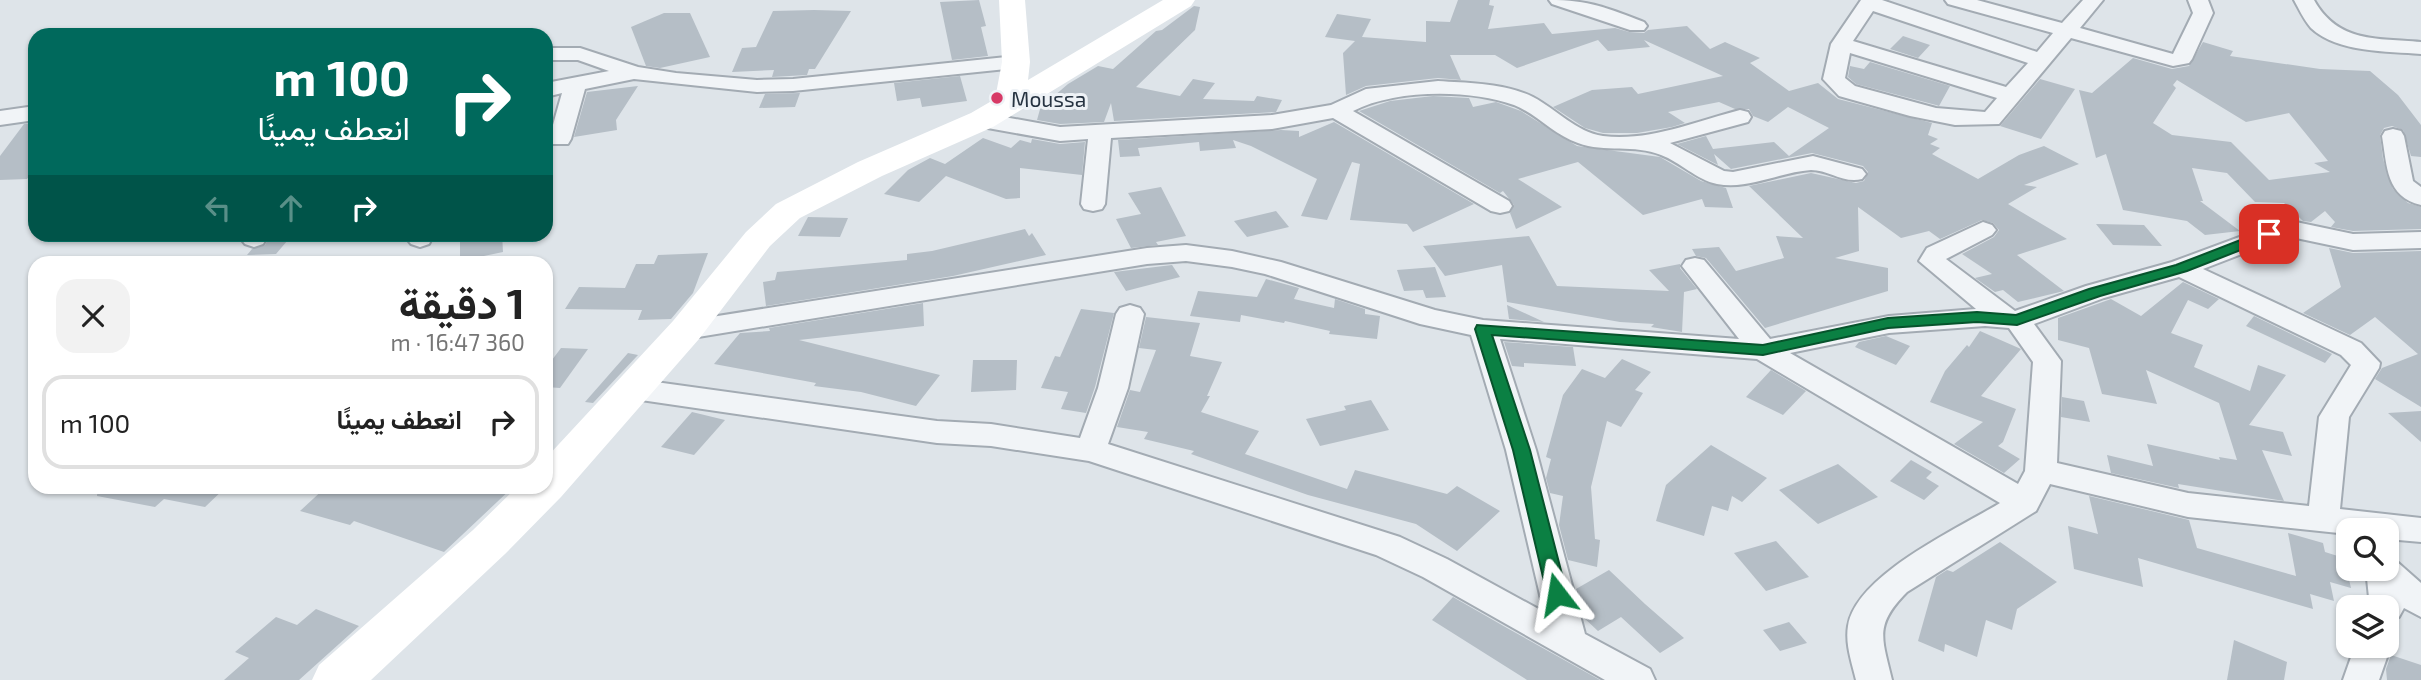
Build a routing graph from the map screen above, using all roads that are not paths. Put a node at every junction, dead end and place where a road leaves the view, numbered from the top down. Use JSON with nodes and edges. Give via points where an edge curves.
{"nodes":[{"id":1,"x":1012,"y":0,"type":"edge"},
{"id":2,"x":1182,"y":0,"type":"edge"},
{"id":3,"x":1559,"y":0,"type":"edge"},
{"id":4,"x":1955,"y":0,"type":"edge"},
{"id":5,"x":2093,"y":0,"type":"edge"},
{"id":6,"x":2198,"y":0,"type":"edge"},
{"id":7,"x":2304,"y":0,"type":"edge"},
{"id":8,"x":1872,"y":2,"type":"edge"},
{"id":9,"x":1637,"y":26,"type":"dead end"},
{"id":10,"x":2068,"y":32,"type":"junction"},
{"id":11,"x":1841,"y":44,"type":"junction"},
{"id":12,"x":2421,"y":48,"type":"edge"},
{"id":13,"x":553,"y":54,"type":"edge"},
{"id":14,"x":2041,"y":60,"type":"junction"},
{"id":15,"x":1016,"y":62,"type":"junction"},
{"id":16,"x":634,"y":73,"type":"junction"},
{"id":17,"x":575,"y":85,"type":"junction"},
{"id":18,"x":553,"y":89,"type":"edge"},
{"id":19,"x":2012,"y":96,"type":"junction"},
{"id":20,"x":1010,"y":102,"type":"junction"},
{"id":21,"x":1337,"y":111,"type":"junction"},
{"id":22,"x":28,"y":114,"type":"edge"},
{"id":23,"x":1740,"y":117,"type":"dead end"},
{"id":24,"x":0,"y":118,"type":"edge"},
{"id":25,"x":982,"y":120,"type":"junction"},
{"id":26,"x":1100,"y":132,"type":"junction"},
{"id":27,"x":2393,"y":136,"type":"dead end"},
{"id":28,"x":560,"y":139,"type":"dead end"},
{"id":29,"x":1646,"y":142,"type":"junction"},
{"id":30,"x":2411,"y":166,"type":"edge"},
{"id":31,"x":1854,"y":174,"type":"dead end"},
{"id":32,"x":2421,"y":198,"type":"edge"},
{"id":33,"x":1093,"y":204,"type":"dead end"},
{"id":34,"x":1500,"y":206,"type":"dead end"},
{"id":35,"x":1983,"y":230,"type":"dead end"},
{"id":36,"x":2421,"y":240,"type":"edge"},
{"id":37,"x":1695,"y":266,"type":"dead end"},
{"id":38,"x":2181,"y":268,"type":"junction"},
{"id":39,"x":1130,"y":314,"type":"dead end"},
{"id":40,"x":2011,"y":319,"type":"junction"},
{"id":41,"x":1483,"y":329,"type":"junction"},
{"id":42,"x":686,"y":330,"type":"junction"},
{"id":43,"x":1763,"y":350,"type":"junction"},
{"id":44,"x":634,"y":388,"type":"junction"},
{"id":45,"x":1091,"y":450,"type":"junction"},
{"id":46,"x":2041,"y":471,"type":"junction"},
{"id":47,"x":553,"y":477,"type":"edge"},
{"id":48,"x":537,"y":494,"type":"edge"},
{"id":49,"x":2025,"y":503,"type":"junction"},
{"id":50,"x":2323,"y":521,"type":"junction"},
{"id":51,"x":2336,"y":523,"type":"edge"},
{"id":52,"x":2399,"y":529,"type":"edge"},
{"id":53,"x":2421,"y":530,"type":"edge"},
{"id":54,"x":2396,"y":581,"type":"edge"},
{"id":55,"x":2421,"y":603,"type":"edge"},
{"id":56,"x":1569,"y":642,"type":"junction"},
{"id":57,"x":2369,"y":658,"type":"edge"},
{"id":58,"x":337,"y":680,"type":"edge"},
{"id":59,"x":1637,"y":680,"type":"edge"},
{"id":60,"x":1874,"y":680,"type":"edge"},
{"id":61,"x":2361,"y":680,"type":"edge"}],
"edges":[{"from":1,"to":15,"type":"main road"},
{"from":2,"to":20,"type":"main road"},
{"from":3,"to":9,"type":"street"},
{"from":4,"to":10,"type":"street"},
{"from":5,"to":10,"type":"street"},
{"from":6,"to":10,"type":"street","via":[[2203,13],[2178,60]]},
{"from":7,"to":12,"type":"street","via":[[2318,23],[2336,34]]},
{"from":8,"to":11,"type":"street"},
{"from":8,"to":14,"type":"street"},
{"from":10,"to":14,"type":"street"},
{"from":11,"to":19,"type":"street"},
{"from":11,"to":19,"type":"street","via":[[1834,79],[1847,91],[1964,120],[1991,119]]},
{"from":13,"to":16,"type":"street","via":[[580,54]]},
{"from":14,"to":19,"type":"street"},
{"from":15,"to":16,"type":"street","via":[[793,85],[718,83]]},
{"from":15,"to":20,"type":"main road"},
{"from":16,"to":17,"type":"street"},
{"from":17,"to":18,"type":"street"},
{"from":17,"to":28,"type":"street"},
{"from":20,"to":25,"type":"main road"},
{"from":21,"to":26,"type":"street","via":[[1272,122]]},
{"from":21,"to":29,"type":"street","via":[[1366,96],[1438,87],[1486,91],[1524,102],[1585,138],[1626,145]]},
{"from":21,"to":34,"type":"street"},
{"from":22,"to":24,"type":"street"},
{"from":23,"to":29,"type":"street"},
{"from":25,"to":26,"type":"street","via":[[1046,133]]},
{"from":25,"to":42,"type":"main road","via":[[788,211],[758,239]]},
{"from":26,"to":33,"type":"street"},
{"from":27,"to":30,"type":"street"},
{"from":29,"to":31,"type":"street","via":[[1718,177],[1733,179],[1813,163]]},
{"from":30,"to":32,"type":"street","via":[[2398,173],[2402,183]]},
{"from":35,"to":40,"type":"street","via":[[1936,253],[1932,261]]},
{"from":36,"to":38,"type":"street","via":[[2353,242],[2280,230]]},
{"from":37,"to":43,"type":"street"},
{"from":38,"to":40,"type":"street"},
{"from":38,"to":50,"type":"street","via":[[2351,349],[2366,363],[2334,417]]},
{"from":39,"to":45,"type":"street","via":[[1113,388]]},
{"from":40,"to":43,"type":"street","via":[[1888,323]]},
{"from":40,"to":46,"type":"street","via":[[2047,361]]},
{"from":41,"to":42,"type":"street","via":[[1430,318],[1272,268],[1186,253]]},
{"from":41,"to":43,"type":"street"},
{"from":41,"to":56,"type":"street","via":[[1521,450]]},
{"from":42,"to":44,"type":"main road"},
{"from":43,"to":49,"type":"street"},
{"from":44,"to":45,"type":"street"},
{"from":44,"to":47,"type":"main road"},
{"from":45,"to":56,"type":"street","via":[[1388,546]]},
{"from":46,"to":49,"type":"street"},
{"from":46,"to":50,"type":"street","via":[[2188,505]]},
{"from":48,"to":58,"type":"main road"},
{"from":49,"to":60,"type":"street","via":[[1895,583],[1877,599],[1866,617],[1865,639]]},
{"from":50,"to":51,"type":"street"},
{"from":52,"to":53,"type":"street"},
{"from":54,"to":55,"type":"street"},
{"from":56,"to":59,"type":"street"},
{"from":57,"to":61,"type":"street"}]}
